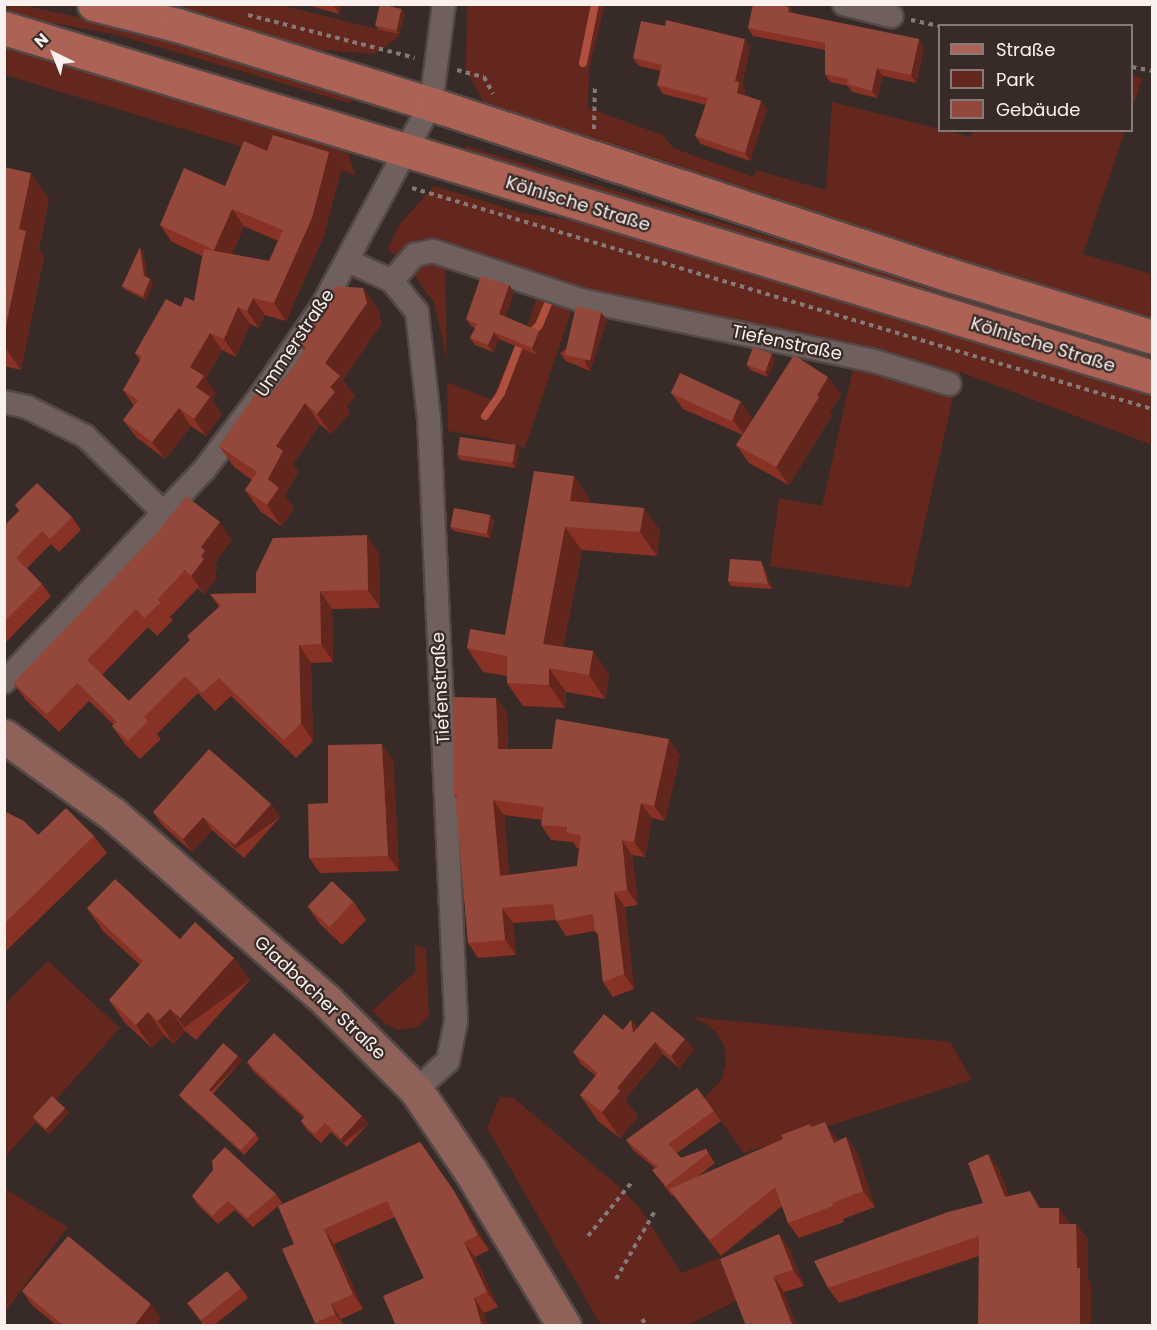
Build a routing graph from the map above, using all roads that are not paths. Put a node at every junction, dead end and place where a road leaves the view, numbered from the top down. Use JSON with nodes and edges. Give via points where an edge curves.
{"nodes":[{"id":1,"x":94,"y":4,"type":"edge"},
{"id":2,"x":444,"y":4,"type":"edge"},
{"id":3,"x":844,"y":4,"type":"edge"},
{"id":4,"x":891,"y":16,"type":"dead end"},
{"id":5,"x":4,"y":28,"type":"edge"},
{"id":6,"x":431,"y":104,"type":"junction"},
{"id":7,"x":405,"y":151,"type":"junction"},
{"id":8,"x":348,"y":261,"type":"junction"},
{"id":9,"x":392,"y":281,"type":"junction"},
{"id":10,"x":1152,"y":337,"type":"edge"},
{"id":11,"x":1152,"y":377,"type":"edge"},
{"id":12,"x":949,"y":384,"type":"dead end"},
{"id":13,"x":4,"y":402,"type":"edge"},
{"id":14,"x":164,"y":513,"type":"junction"},
{"id":15,"x":4,"y":682,"type":"edge"},
{"id":16,"x":4,"y":736,"type":"edge"},
{"id":17,"x":416,"y":1090,"type":"junction"},
{"id":18,"x":564,"y":1326,"type":"edge"}],
"edges":[{"from":1,"to":6,"type":"main road","via":[[177,25]]},
{"from":2,"to":6,"type":"street","name":"Ummerstraße"},
{"from":3,"to":4,"type":"street"},
{"from":5,"to":7,"type":"main road","name":"Kölnische Straße"},
{"from":6,"to":7,"type":"street","name":"Ummerstraße"},
{"from":6,"to":10,"type":"main road","via":[[953,276]]},
{"from":7,"to":8,"type":"street","name":"Ummerstraße"},
{"from":7,"to":11,"type":"main road","name":"Kölnische Straße"},
{"from":8,"to":9,"type":"street","name":"Tiefenstraße"},
{"from":8,"to":14,"type":"street","name":"Ummerstraße","via":[[261,395],[204,471]]},
{"from":9,"to":12,"type":"street","name":"Tiefenstraße","via":[[415,255],[433,251],[580,300],[871,360]]},
{"from":9,"to":17,"type":"street","name":"Tiefenstraße","via":[[417,312],[429,419],[456,1021],[448,1061]]},
{"from":13,"to":14,"type":"street","via":[[27,407],[85,436]]},
{"from":14,"to":15,"type":"street","name":"Ummerstraße"},
{"from":16,"to":17,"type":"main road","name":"Gladbacher Straße","via":[[114,815],[327,1001]]},
{"from":17,"to":18,"type":"main road","name":"Gladbacher Straße","via":[[505,1226]]}]}
